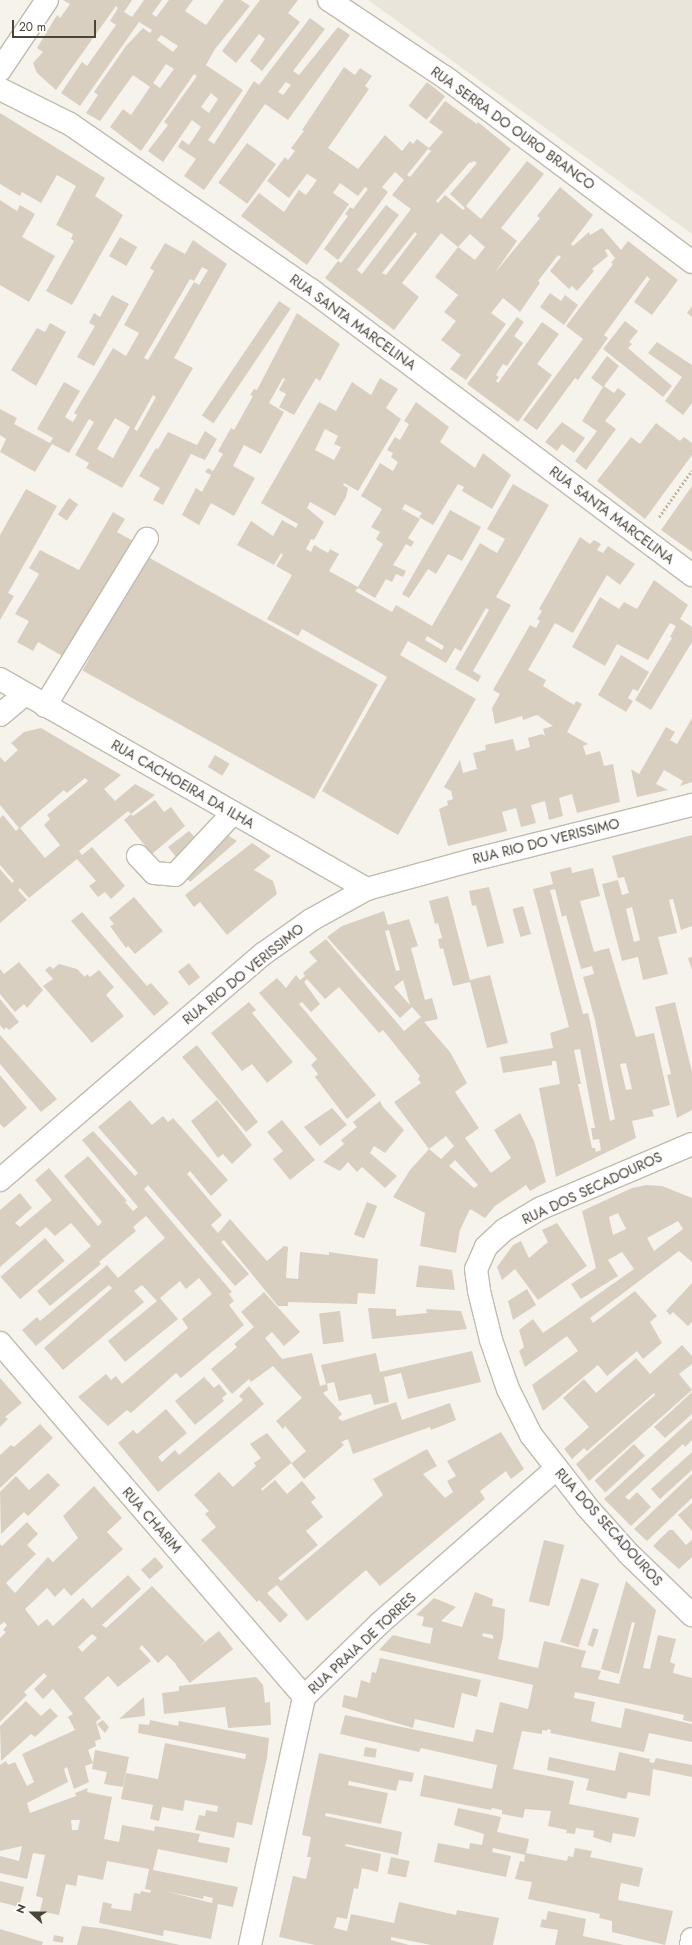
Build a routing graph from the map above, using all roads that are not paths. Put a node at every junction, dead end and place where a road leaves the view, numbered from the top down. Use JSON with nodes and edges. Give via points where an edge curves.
{"nodes":[{"id":1,"x":46,"y":0,"type":"edge"},
{"id":2,"x":329,"y":0,"type":"edge"},
{"id":3,"x":0,"y":70,"type":"edge"},
{"id":4,"x":0,"y":89,"type":"edge"},
{"id":5,"x":692,"y":262,"type":"edge"},
{"id":6,"x":147,"y":539,"type":"dead end"},
{"id":7,"x":692,"y":575,"type":"edge"},
{"id":8,"x":0,"y":679,"type":"edge"},
{"id":9,"x":25,"y":694,"type":"junction"},
{"id":10,"x":45,"y":706,"type":"junction"},
{"id":11,"x":0,"y":715,"type":"edge"},
{"id":12,"x":692,"y":805,"type":"edge"},
{"id":13,"x":233,"y":813,"type":"junction"},
{"id":14,"x":138,"y":856,"type":"dead end"},
{"id":15,"x":367,"y":889,"type":"junction"},
{"id":16,"x":692,"y":1144,"type":"edge"},
{"id":17,"x":0,"y":1180,"type":"edge"},
{"id":18,"x":0,"y":1343,"type":"edge"},
{"id":19,"x":556,"y":1469,"type":"junction"},
{"id":20,"x":692,"y":1615,"type":"edge"},
{"id":21,"x":304,"y":1697,"type":"junction"},
{"id":22,"x":692,"y":1939,"type":"edge"},
{"id":23,"x":250,"y":1945,"type":"edge"},
{"id":24,"x":691,"y":1945,"type":"edge"}],
"edges":[{"from":1,"to":3,"type":"street"},
{"from":2,"to":5,"type":"street","name":"RUA SERRA DO OURO BRANCO","via":[[446,78]]},
{"from":4,"to":7,"type":"street","name":"RUA SANTA MARCELINA","via":[[70,124],[311,290]]},
{"from":6,"to":10,"type":"street"},
{"from":8,"to":9,"type":"street","name":"RUA CACHOEIRA DA ILHA"},
{"from":9,"to":10,"type":"street","name":"RUA CACHOEIRA DA ILHA"},
{"from":9,"to":11,"type":"street"},
{"from":10,"to":13,"type":"street","name":"RUA CACHOEIRA DA ILHA"},
{"from":12,"to":15,"type":"street","name":"RUA RIO DO VERISSIMO"},
{"from":13,"to":14,"type":"street","via":[[175,875],[154,873]]},
{"from":13,"to":15,"type":"street","name":"RUA CACHOEIRA DA ILHA"},
{"from":15,"to":17,"type":"street","name":"RUA RIO DO VERISSIMO","via":[[311,920],[263,954]]},
{"from":16,"to":19,"type":"street","name":"RUA DOS SECADOUROS","via":[[541,1208],[504,1230],[486,1246],[476,1269],[478,1291],[491,1340],[514,1402],[531,1435]]},
{"from":18,"to":21,"type":"street","name":"RUA CHARIM"},
{"from":19,"to":20,"type":"street","name":"RUA DOS SECADOUROS","via":[[630,1554]]},
{"from":19,"to":21,"type":"street","name":"RUA PRAIA DE TORRES","via":[[380,1623]]},
{"from":21,"to":23,"type":"street","name":"RUA PRAIA DE TORRES"},
{"from":22,"to":24,"type":"street"}]}
